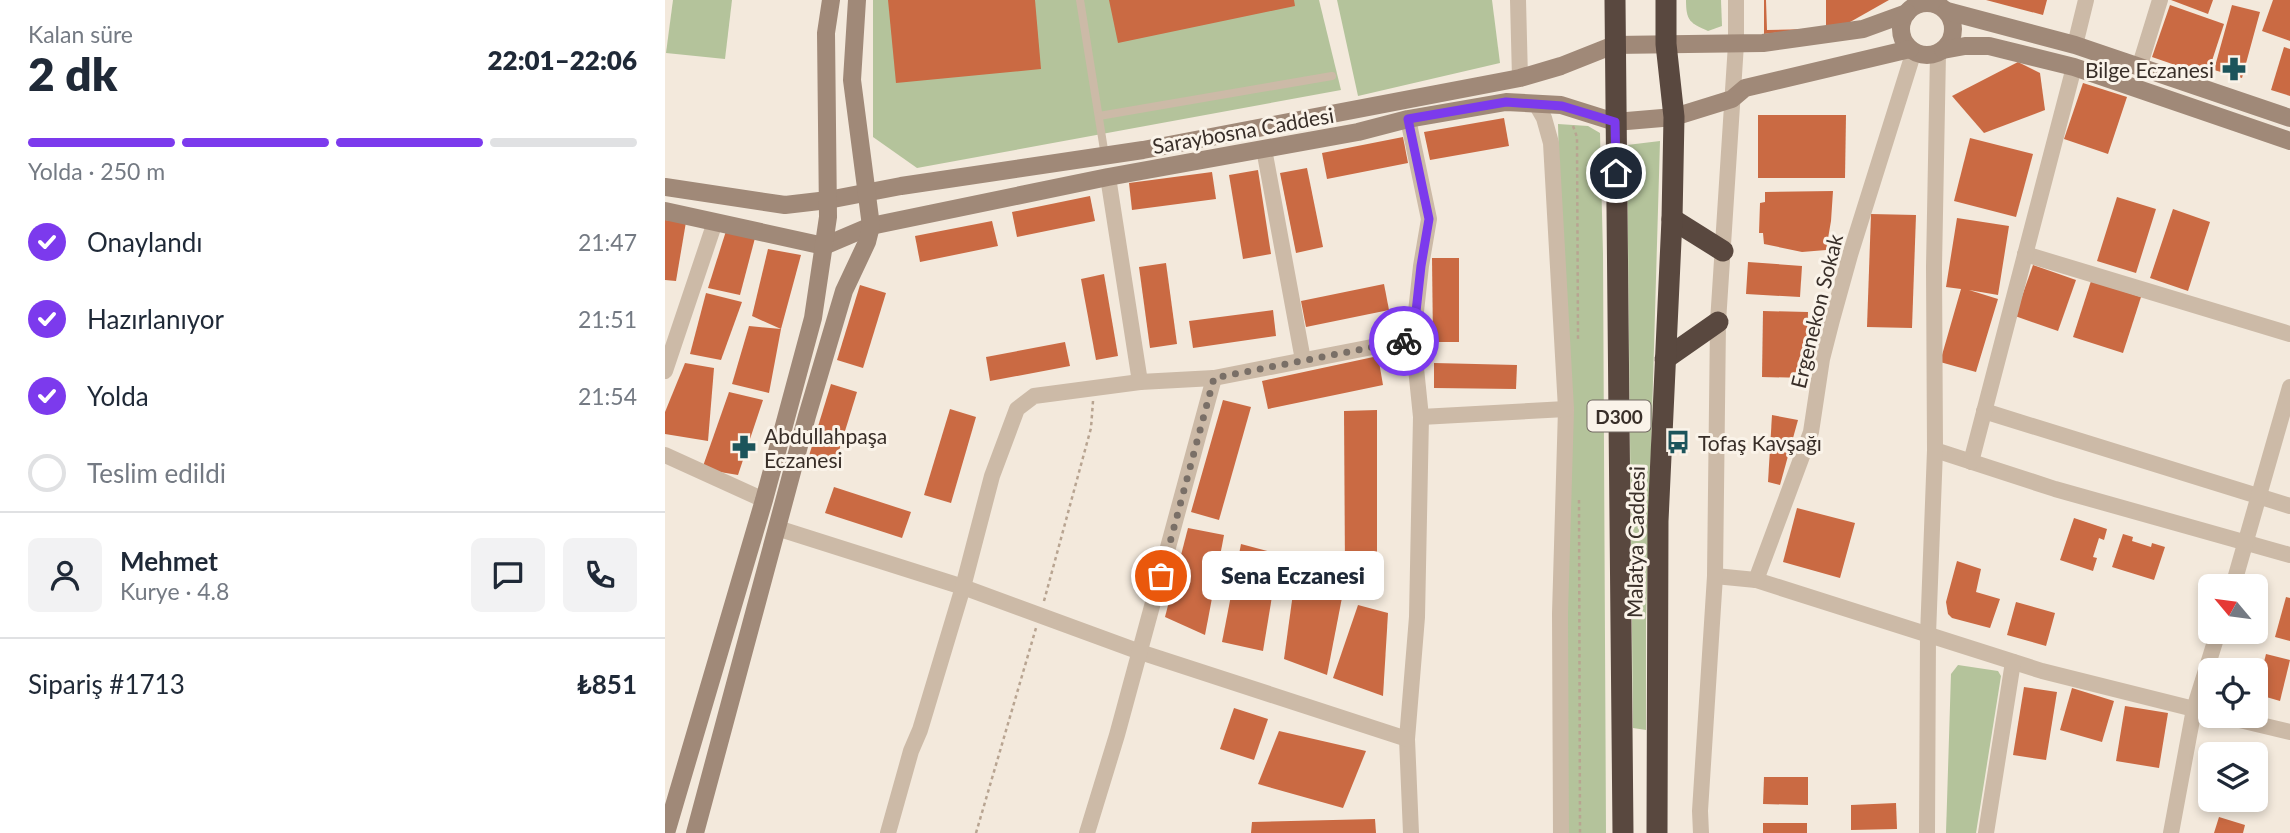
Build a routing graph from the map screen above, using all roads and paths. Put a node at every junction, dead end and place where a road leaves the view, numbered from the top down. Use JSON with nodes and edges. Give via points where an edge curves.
{"nodes":[{"id":1,"x":831,"y":0,"type":"edge"},
{"id":2,"x":857,"y":0,"type":"edge"},
{"id":3,"x":1080,"y":0,"type":"edge"},
{"id":4,"x":1518,"y":0,"type":"edge"},
{"id":5,"x":1615,"y":0,"type":"edge"},
{"id":6,"x":1666,"y":0,"type":"edge"},
{"id":7,"x":1736,"y":0,"type":"edge"},
{"id":8,"x":2086,"y":0,"type":"edge"},
{"id":9,"x":2160,"y":0,"type":"edge"},
{"id":10,"x":1923,"y":1,"type":"edge"},
{"id":11,"x":1945,"y":6,"type":"edge"},
{"id":12,"x":1906,"y":13,"type":"junction"},
{"id":13,"x":1666,"y":44,"type":"junction"},
{"id":14,"x":1736,"y":44,"type":"junction"},
{"id":15,"x":1614,"y":45,"type":"junction"},
{"id":16,"x":2075,"y":45,"type":"junction"},
{"id":17,"x":1912,"y":50,"type":"junction"},
{"id":18,"x":1941,"y":51,"type":"junction"},
{"id":19,"x":2074,"y":67,"type":"junction"},
{"id":20,"x":2139,"y":68,"type":"junction"},
{"id":21,"x":1332,"y":76,"type":"dead end"},
{"id":22,"x":1520,"y":78,"type":"junction"},
{"id":23,"x":1733,"y":99,"type":"junction"},
{"id":24,"x":1536,"y":104,"type":"junction"},
{"id":25,"x":1099,"y":116,"type":"junction"},
{"id":26,"x":1674,"y":117,"type":"junction"},
{"id":27,"x":2290,"y":118,"type":"edge"},
{"id":28,"x":1408,"y":119,"type":"junction"},
{"id":29,"x":1615,"y":122,"type":"junction"},
{"id":30,"x":2290,"y":141,"type":"edge"},
{"id":31,"x":1264,"y":149,"type":"junction"},
{"id":32,"x":1105,"y":156,"type":"junction"},
{"id":33,"x":1108,"y":177,"type":"junction"},
{"id":34,"x":665,"y":187,"type":"edge"},
{"id":35,"x":868,"y":192,"type":"junction"},
{"id":36,"x":828,"y":200,"type":"junction"},
{"id":37,"x":665,"y":211,"type":"edge"},
{"id":38,"x":1672,"y":219,"type":"junction"},
{"id":39,"x":715,"y":222,"type":"junction"},
{"id":40,"x":871,"y":226,"type":"junction"},
{"id":41,"x":824,"y":246,"type":"junction"},
{"id":42,"x":1724,"y":251,"type":"junction"},
{"id":43,"x":2025,"y":254,"type":"junction"},
{"id":44,"x":1719,"y":322,"type":"junction"},
{"id":45,"x":2290,"y":334,"type":"edge"},
{"id":46,"x":1413,"y":339,"type":"junction"},
{"id":47,"x":1665,"y":359,"type":"junction"},
{"id":48,"x":1303,"y":360,"type":"junction"},
{"id":49,"x":665,"y":371,"type":"edge"},
{"id":50,"x":1214,"y":378,"type":"junction"},
{"id":51,"x":1140,"y":382,"type":"junction"},
{"id":52,"x":2290,"y":387,"type":"edge"},
{"id":53,"x":1566,"y":409,"type":"junction"},
{"id":54,"x":1984,"y":411,"type":"junction"},
{"id":55,"x":1422,"y":417,"type":"junction"},
{"id":56,"x":1935,"y":450,"type":"junction"},
{"id":57,"x":665,"y":455,"type":"edge"},
{"id":58,"x":1971,"y":462,"type":"junction"},
{"id":59,"x":2259,"y":496,"type":"junction"},
{"id":60,"x":764,"y":500,"type":"junction"},
{"id":61,"x":2290,"y":506,"type":"edge"},
{"id":62,"x":778,"y":528,"type":"junction"},
{"id":63,"x":2247,"y":541,"type":"junction"},
{"id":64,"x":2290,"y":555,"type":"edge"},
{"id":65,"x":2237,"y":574,"type":"edge"},
{"id":66,"x":1715,"y":576,"type":"junction"},
{"id":67,"x":1756,"y":580,"type":"junction"},
{"id":68,"x":963,"y":587,"type":"junction"},
{"id":69,"x":1928,"y":635,"type":"junction"},
{"id":70,"x":1140,"y":652,"type":"junction"},
{"id":71,"x":2013,"y":662,"type":"junction"},
{"id":72,"x":2198,"y":710,"type":"edge"},
{"id":73,"x":2198,"y":727,"type":"edge"},
{"id":74,"x":2268,"y":727,"type":"edge"},
{"id":75,"x":2290,"y":732,"type":"edge"},
{"id":76,"x":1407,"y":739,"type":"junction"},
{"id":77,"x":668,"y":815,"type":"edge"},
{"id":78,"x":666,"y":833,"type":"edge"},
{"id":79,"x":695,"y":833,"type":"edge"},
{"id":80,"x":888,"y":833,"type":"edge"},
{"id":81,"x":1087,"y":833,"type":"edge"},
{"id":82,"x":1411,"y":833,"type":"edge"},
{"id":83,"x":1561,"y":833,"type":"edge"},
{"id":84,"x":1623,"y":833,"type":"edge"},
{"id":85,"x":1657,"y":833,"type":"edge"},
{"id":86,"x":1701,"y":833,"type":"edge"},
{"id":87,"x":1927,"y":833,"type":"edge"},
{"id":88,"x":1986,"y":833,"type":"edge"},
{"id":89,"x":2171,"y":833,"type":"edge"}],
"edges":[{"from":1,"to":36,"type":"main road","via":[[826,33]]},
{"from":2,"to":35,"type":"main road","via":[[852,80]]},
{"from":3,"to":25,"type":"lane"},
{"from":4,"to":22,"type":"street"},
{"from":5,"to":15,"type":"highway","name":"Malatya Caddesi","number":"D300"},
{"from":6,"to":13,"type":"highway","name":"Malatya Caddesi","number":"D300"},
{"from":7,"to":14,"type":"street"},
{"from":8,"to":16,"type":"street"},
{"from":9,"to":20,"type":"street"},
{"from":10,"to":11,"type":"main road"},
{"from":10,"to":12,"type":"main road"},
{"from":11,"to":16,"type":"main road"},
{"from":11,"to":18,"type":"main road","via":[[1954,31]]},
{"from":12,"to":14,"type":"main road","via":[[1863,29]]},
{"from":12,"to":17,"type":"main road","via":[[1902,35]]},
{"from":13,"to":14,"type":"main road"},
{"from":13,"to":15,"type":"main road"},
{"from":13,"to":26,"type":"highway","name":"Malatya Caddesi","number":"D300"},
{"from":14,"to":23,"type":"street"},
{"from":15,"to":22,"type":"main road","name":"Saraybosna Caddesi"},
{"from":15,"to":29,"type":"highway","name":"Malatya Caddesi","number":"D300"},
{"from":16,"to":20,"type":"main road"},
{"from":17,"to":18,"type":"main road","via":[[1930,55]]},
{"from":17,"to":23,"type":"main road","name":"Saraybosna Caddesi","via":[[1745,88]]},
{"from":17,"to":67,"type":"street","name":"Ergenekon Sokak","via":[[1832,320],[1811,432]]},
{"from":18,"to":19,"type":"main road","via":[[1989,46]]},
{"from":18,"to":56,"type":"street","via":[[1934,267]]},
{"from":19,"to":30,"type":"main road"},
{"from":19,"to":43,"type":"street"},
{"from":20,"to":27,"type":"main road"},
{"from":21,"to":25,"type":"lane"},
{"from":22,"to":32,"type":"main road","name":"Saraybosna Caddesi"},
{"from":23,"to":26,"type":"main road","name":"Saraybosna Caddesi"},
{"from":23,"to":42,"type":"street"},
{"from":24,"to":28,"type":"main road","name":"Saraybosna Caddesi","via":[[1506,102]]},
{"from":24,"to":29,"type":"main road","name":"Saraybosna Caddesi","via":[[1562,106]]},
{"from":24,"to":53,"type":"street","via":[[1551,143]]},
{"from":25,"to":32,"type":"lane"},
{"from":26,"to":29,"type":"main road","name":"Saraybosna Caddesi"},
{"from":26,"to":38,"type":"highway","name":"Malatya Caddesi","number":"D300"},
{"from":28,"to":31,"type":"main road","name":"Saraybosna Caddesi"},
{"from":28,"to":46,"type":"street","via":[[1429,219]]},
{"from":29,"to":84,"type":"highway","name":"Malatya Caddesi","number":"D300"},
{"from":31,"to":33,"type":"main road","name":"Saraybosna Caddesi"},
{"from":31,"to":48,"type":"street"},
{"from":32,"to":35,"type":"main road","name":"Saraybosna Caddesi"},
{"from":33,"to":40,"type":"main road","name":"Saraybosna Caddesi"},
{"from":33,"to":51,"type":"street"},
{"from":34,"to":36,"type":"main road","name":"Saraybosna Caddesi","via":[[785,205]]},
{"from":35,"to":36,"type":"main road","name":"Saraybosna Caddesi"},
{"from":35,"to":40,"type":"main road"},
{"from":36,"to":41,"type":"main road"},
{"from":37,"to":39,"type":"main road"},
{"from":38,"to":42,"type":"highway"},
{"from":38,"to":47,"type":"highway","name":"Malatya Caddesi","number":"D300"},
{"from":39,"to":41,"type":"main road"},
{"from":39,"to":49,"type":"street"},
{"from":40,"to":41,"type":"main road","name":"Saraybosna Caddesi"},
{"from":40,"to":62,"type":"main road","via":[[844,291]]},
{"from":41,"to":60,"type":"main road","via":[[813,318]]},
{"from":42,"to":44,"type":"street"},
{"from":43,"to":45,"type":"street"},
{"from":43,"to":54,"type":"street"},
{"from":44,"to":47,"type":"highway"},
{"from":44,"to":66,"type":"street"},
{"from":46,"to":48,"type":"street"},
{"from":46,"to":55,"type":"street"},
{"from":47,"to":85,"type":"highway","name":"Malatya Caddesi","number":"D300","via":[[1658,521]]},
{"from":48,"to":50,"type":"street"},
{"from":50,"to":51,"type":"street"},
{"from":50,"to":70,"type":"street"},
{"from":51,"to":68,"type":"street","via":[[1034,396],[1017,409],[992,476]]},
{"from":52,"to":59,"type":"street"},
{"from":53,"to":55,"type":"street"},
{"from":53,"to":83,"type":"street","via":[[1560,614]]},
{"from":54,"to":58,"type":"street"},
{"from":54,"to":59,"type":"street"},
{"from":55,"to":76,"type":"street","via":[[1417,617]]},
{"from":56,"to":58,"type":"street"},
{"from":56,"to":69,"type":"street"},
{"from":57,"to":60,"type":"street"},
{"from":58,"to":63,"type":"street"},
{"from":59,"to":61,"type":"street"},
{"from":59,"to":63,"type":"street"},
{"from":60,"to":77,"type":"main road"},
{"from":62,"to":68,"type":"street"},
{"from":62,"to":79,"type":"main road"},
{"from":63,"to":64,"type":"street"},
{"from":63,"to":65,"type":"street"},
{"from":66,"to":67,"type":"street"},
{"from":66,"to":86,"type":"street"},
{"from":67,"to":69,"type":"street"},
{"from":68,"to":70,"type":"street"},
{"from":68,"to":80,"type":"street"},
{"from":69,"to":71,"type":"street"},
{"from":69,"to":87,"type":"street"},
{"from":70,"to":76,"type":"street"},
{"from":70,"to":81,"type":"street"},
{"from":71,"to":72,"type":"street"},
{"from":71,"to":88,"type":"street"},
{"from":73,"to":89,"type":"street"},
{"from":74,"to":75,"type":"street"},
{"from":76,"to":82,"type":"street"},
{"from":77,"to":78,"type":"main road"}]}
